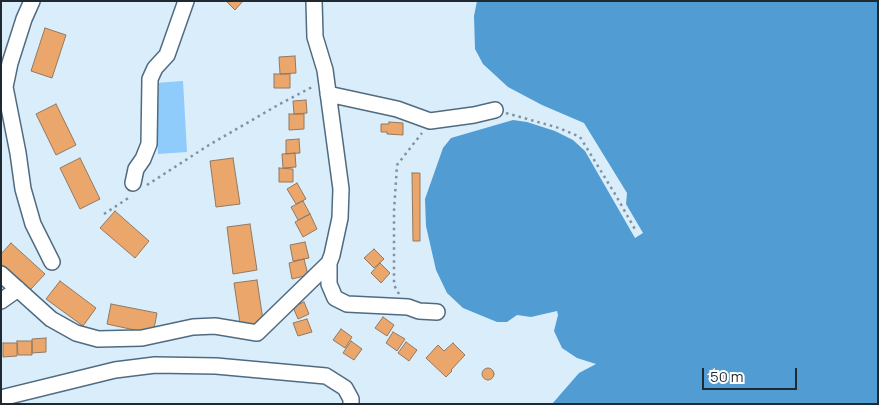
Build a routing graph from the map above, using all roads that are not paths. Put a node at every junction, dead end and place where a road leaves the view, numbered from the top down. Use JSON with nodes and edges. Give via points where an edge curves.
{"nodes":[{"id":1,"x":32,"y":1,"type":"edge"},
{"id":2,"x":186,"y":1,"type":"edge"},
{"id":3,"x":314,"y":1,"type":"edge"},
{"id":4,"x":327,"y":87,"type":"junction"},
{"id":5,"x":495,"y":110,"type":"road end"},
{"id":6,"x":139,"y":187,"type":"road end"},
{"id":7,"x":52,"y":262,"type":"dead end"},
{"id":8,"x":329,"y":263,"type":"junction"},
{"id":9,"x":1,"y":274,"type":"edge"},
{"id":10,"x":18,"y":289,"type":"junction"},
{"id":11,"x":1,"y":301,"type":"edge"},
{"id":12,"x":437,"y":312,"type":"dead end"},
{"id":13,"x":1,"y":398,"type":"edge"},
{"id":14,"x":351,"y":402,"type":"edge"}],
"edges":[{"from":1,"to":7,"type":"street","via":[[5,87],[23,189],[33,224]]},
{"from":2,"to":6,"type":"street","via":[[167,56],[155,68],[150,79],[149,144],[136,169]]},
{"from":3,"to":4,"type":"street","via":[[315,37]]},
{"from":4,"to":5,"type":"street","via":[[430,121]]},
{"from":4,"to":8,"type":"street","via":[[341,189],[340,218]]},
{"from":8,"to":10,"type":"street","via":[[257,333],[208,326],[142,338],[98,340],[76,333],[51,318]]},
{"from":8,"to":12,"type":"street","via":[[329,284],[336,298],[347,304]]},
{"from":9,"to":10,"type":"street"},
{"from":10,"to":11,"type":"street"},
{"from":13,"to":14,"type":"street","via":[[115,370],[178,365],[326,376],[345,388]]}]}
